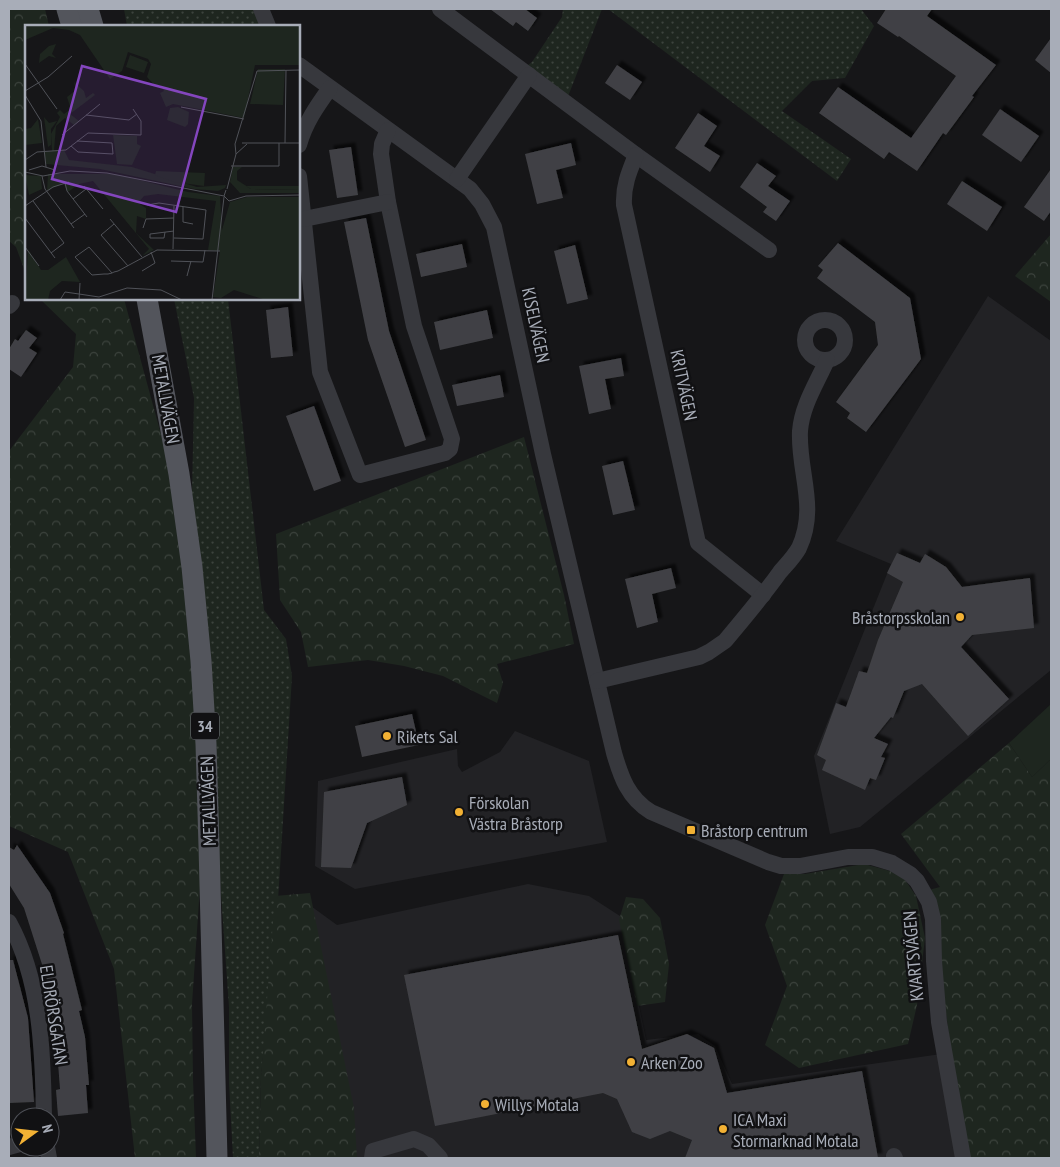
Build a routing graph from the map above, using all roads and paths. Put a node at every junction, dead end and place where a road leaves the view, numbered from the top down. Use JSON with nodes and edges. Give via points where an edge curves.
{"nodes":[{"id":1,"x":67,"y":9,"type":"edge"},
{"id":2,"x":88,"y":9,"type":"edge"},
{"id":3,"x":261,"y":9,"type":"edge"},
{"id":4,"x":440,"y":9,"type":"edge"},
{"id":5,"x":72,"y":25,"type":"edge"},
{"id":6,"x":93,"y":25,"type":"edge"},
{"id":7,"x":268,"y":25,"type":"edge"},
{"id":8,"x":300,"y":66,"type":"edge"},
{"id":9,"x":530,"y":75,"type":"junction"},
{"id":10,"x":330,"y":88,"type":"junction"},
{"id":11,"x":388,"y":130,"type":"junction"},
{"id":12,"x":300,"y":141,"type":"edge"},
{"id":13,"x":636,"y":155,"type":"junction"},
{"id":14,"x":457,"y":179,"type":"junction"},
{"id":15,"x":300,"y":185,"type":"edge"},
{"id":16,"x":388,"y":202,"type":"junction"},
{"id":17,"x":304,"y":219,"type":"junction"},
{"id":18,"x":769,"y":250,"type":"dead end"},
{"id":19,"x":147,"y":300,"type":"edge"},
{"id":20,"x":827,"y":360,"type":"dead end"},
{"id":21,"x":763,"y":595,"type":"junction"},
{"id":22,"x":597,"y":682,"type":"junction"},
{"id":23,"x":9,"y":922,"type":"edge"},
{"id":24,"x":44,"y":1107,"type":"edge"},
{"id":25,"x":217,"y":1158,"type":"edge"},
{"id":26,"x":372,"y":1158,"type":"edge"},
{"id":27,"x":440,"y":1158,"type":"edge"},
{"id":28,"x":963,"y":1158,"type":"edge"}],
"edges":[{"from":1,"to":5,"type":"main road"},
{"from":2,"to":6,"type":"main road"},
{"from":3,"to":7,"type":"street"},
{"from":4,"to":9,"type":"street"},
{"from":8,"to":10,"type":"street","name":"KISELVÄGEN"},
{"from":9,"to":13,"type":"street"},
{"from":9,"to":14,"type":"street"},
{"from":10,"to":11,"type":"street","name":"KISELVÄGEN"},
{"from":10,"to":12,"type":"street","via":[[312,113]]},
{"from":11,"to":14,"type":"street","name":"KISELVÄGEN"},
{"from":11,"to":16,"type":"street","via":[[381,154]]},
{"from":13,"to":18,"type":"street"},
{"from":13,"to":21,"type":"street","name":"KRITVÄGEN","via":[[626,177],[624,204],[698,543]]},
{"from":14,"to":22,"type":"street","name":"KISELVÄGEN","via":[[482,204],[497,235],[543,454]]},
{"from":15,"to":17,"type":"street"},
{"from":16,"to":17,"type":"street"},
{"from":16,"to":17,"type":"street","via":[[414,326],[452,439],[446,453],[360,475],[320,372]]},
{"from":19,"to":25,"type":"main road","name":"METALLVÄGEN","number":"34","via":[[179,474],[201,661],[208,790]]},
{"from":20,"to":21,"type":"street","via":[[802,420],[801,446],[808,518],[798,549]]},
{"from":21,"to":22,"type":"street","via":[[725,641],[709,652]]},
{"from":22,"to":28,"type":"street","name":"KVARTSVÄGEN","via":[[621,777],[638,803],[651,812],[781,866],[862,856],[901,868],[918,881],[929,902],[933,919],[939,1022]]},
{"from":23,"to":24,"type":"street","name":"ELDRÖRSGATAN","via":[[26,961],[34,995],[41,1041]]},
{"from":26,"to":27,"type":"street","via":[[373,1151],[414,1139],[428,1145]]}]}
